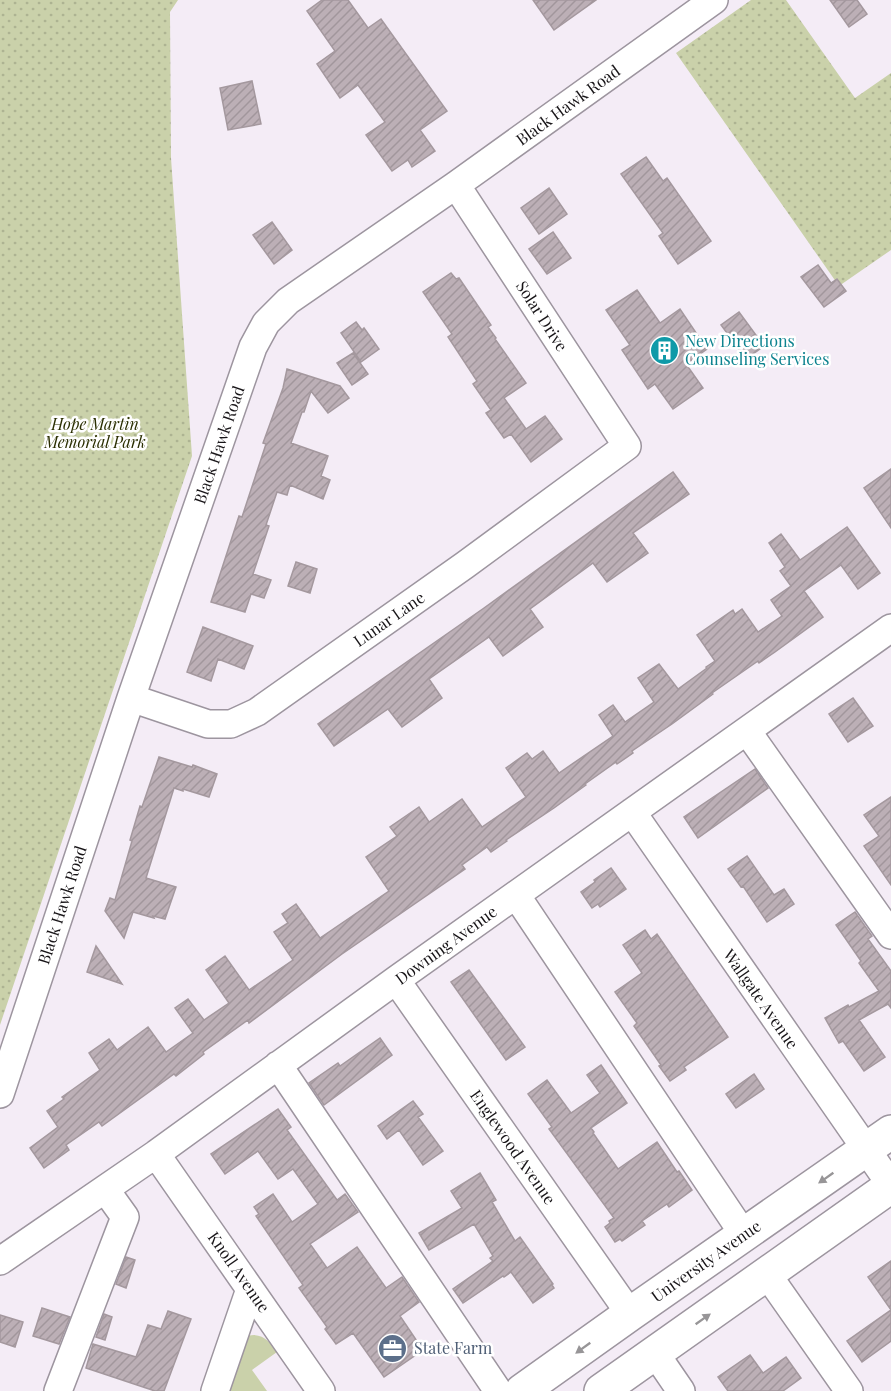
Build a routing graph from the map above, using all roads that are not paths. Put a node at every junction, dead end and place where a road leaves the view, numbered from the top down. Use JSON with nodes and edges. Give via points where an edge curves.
{"nodes":[{"id":1,"x":714,"y":0,"type":"edge"},
{"id":2,"x":456,"y":185,"type":"junction"},
{"id":3,"x":627,"y":446,"type":"joint"},
{"id":4,"x":887,"y":640,"type":"edge"},
{"id":5,"x":131,"y":698,"type":"junction"},
{"id":6,"x":747,"y":730,"type":"junction"},
{"id":7,"x":632,"y":812,"type":"junction"},
{"id":8,"x":516,"y":895,"type":"junction"},
{"id":9,"x":891,"y":935,"type":"edge"},
{"id":10,"x":396,"y":980,"type":"junction"},
{"id":11,"x":278,"y":1065,"type":"junction"},
{"id":12,"x":0,"y":1094,"type":"edge"},
{"id":13,"x":879,"y":1141,"type":"edge"},
{"id":14,"x":156,"y":1154,"type":"junction"},
{"id":15,"x":891,"y":1185,"type":"edge"},
{"id":16,"x":105,"y":1189,"type":"junction"},
{"id":17,"x":744,"y":1235,"type":"junction"},
{"id":18,"x":0,"y":1262,"type":"edge"},
{"id":19,"x":767,"y":1274,"type":"junction"},
{"id":20,"x":250,"y":1289,"type":"junction"},
{"id":21,"x":630,"y":1314,"type":"junction"},
{"id":22,"x":655,"y":1353,"type":"junction"},
{"id":23,"x":58,"y":1391,"type":"edge"},
{"id":24,"x":215,"y":1391,"type":"edge"},
{"id":25,"x":321,"y":1391,"type":"edge"},
{"id":26,"x":498,"y":1391,"type":"edge"},
{"id":27,"x":522,"y":1391,"type":"edge"},
{"id":28,"x":601,"y":1391,"type":"edge"},
{"id":29,"x":681,"y":1391,"type":"edge"},
{"id":30,"x":849,"y":1391,"type":"edge"}],
"edges":[{"from":1,"to":2,"type":"street","name":"Black Hawk Road"},
{"from":2,"to":3,"type":"street","name":"Solar Drive"},
{"from":2,"to":5,"type":"street","name":"Black Hawk Road","via":[[288,301],[266,323],[253,347]]},
{"from":3,"to":5,"type":"street","name":"Lunar Lane","via":[[257,712],[231,724],[208,724]]},
{"from":4,"to":6,"type":"street","name":"Downing Avenue"},
{"from":5,"to":12,"type":"street","name":"Black Hawk Road"},
{"from":6,"to":7,"type":"street","name":"Downing Avenue"},
{"from":6,"to":9,"type":"street"},
{"from":7,"to":8,"type":"street","name":"Downing Avenue"},
{"from":7,"to":13,"type":"street","name":"Wallgate Avenue"},
{"from":8,"to":10,"type":"street","name":"Downing Avenue"},
{"from":8,"to":17,"type":"street"},
{"from":10,"to":11,"type":"street","name":"Downing Avenue"},
{"from":10,"to":21,"type":"street","name":"Englewood Avenue"},
{"from":11,"to":14,"type":"street","name":"Downing Avenue"},
{"from":11,"to":26,"type":"street"},
{"from":13,"to":15,"type":"street","name":"Wallgate Avenue"},
{"from":13,"to":17,"type":"main road","name":"University Avenue","one_way":true},
{"from":14,"to":16,"type":"street","name":"Downing Avenue"},
{"from":14,"to":20,"type":"street","name":"Knoll Avenue"},
{"from":15,"to":19,"type":"main road"},
{"from":16,"to":18,"type":"street","name":"Downing Avenue"},
{"from":16,"to":23,"type":"street","via":[[125,1217]]},
{"from":17,"to":21,"type":"main road","name":"University Avenue"},
{"from":22,"to":19,"type":"main road","one_way":true},
{"from":19,"to":30,"type":"street"},
{"from":20,"to":24,"type":"street"},
{"from":20,"to":25,"type":"street","name":"Knoll Avenue"},
{"from":21,"to":27,"type":"main road","name":"University Avenue","one_way":true},
{"from":22,"to":28,"type":"main road"},
{"from":22,"to":29,"type":"street"}]}
